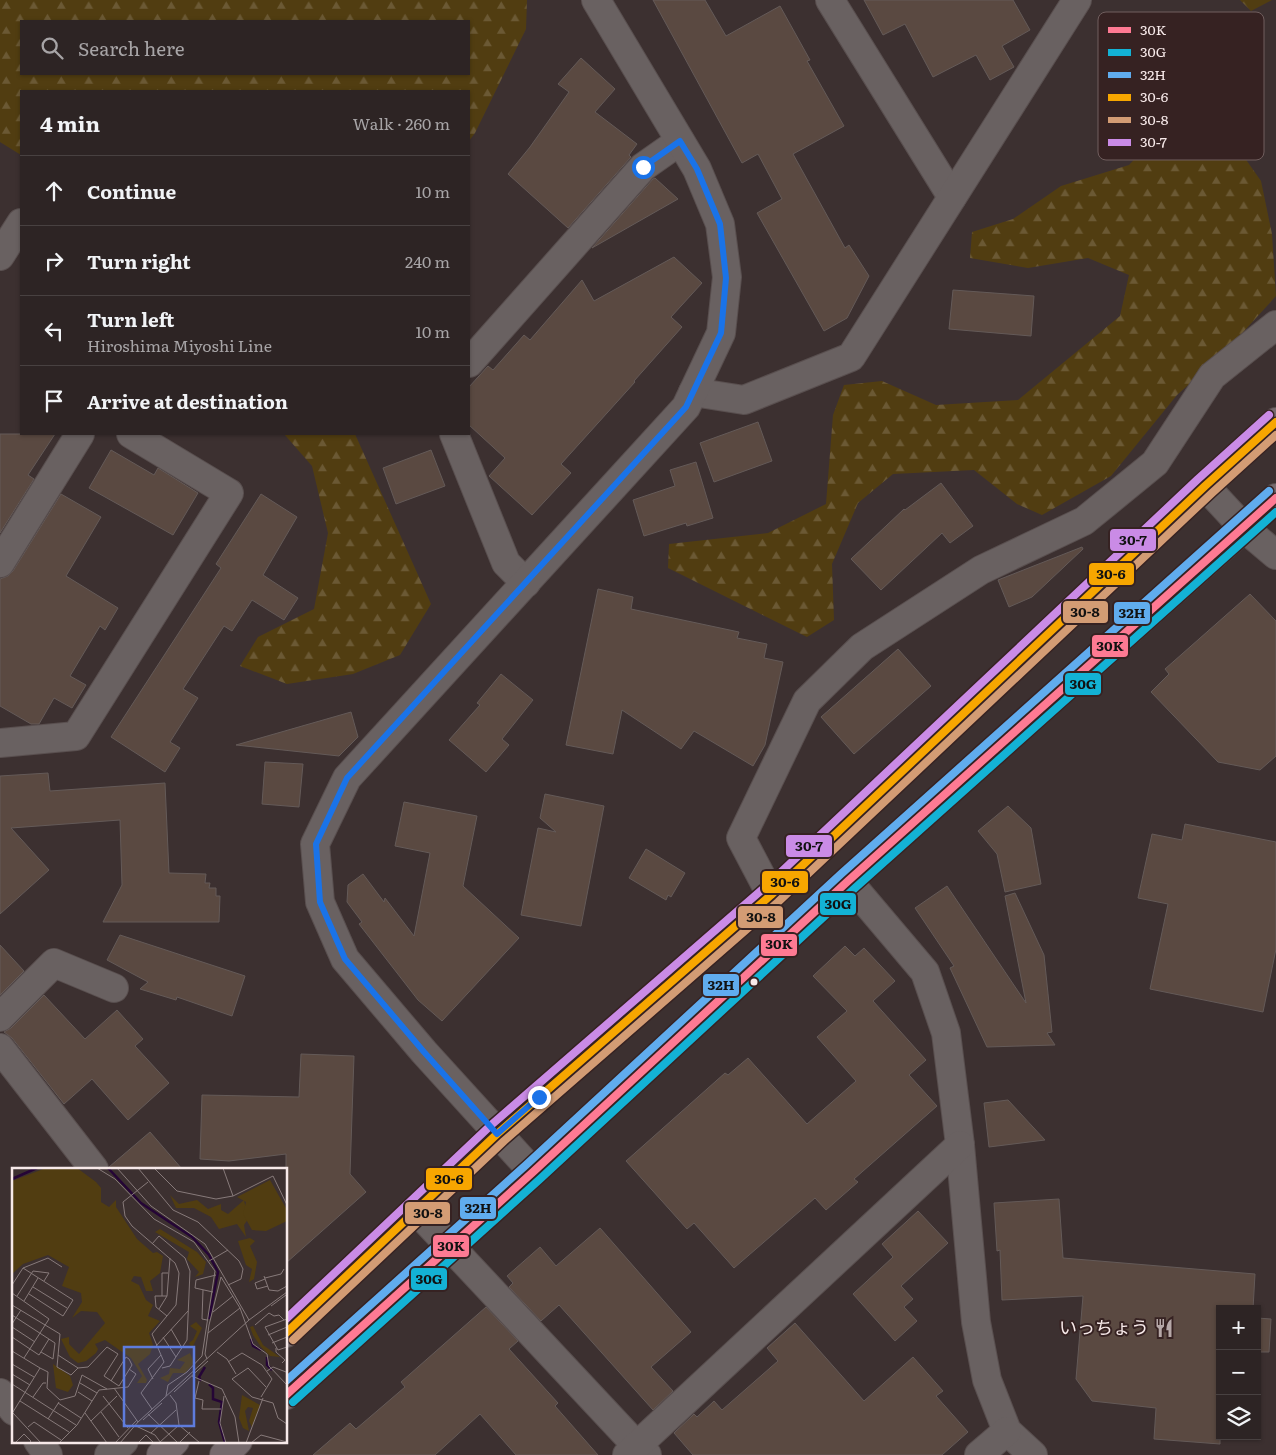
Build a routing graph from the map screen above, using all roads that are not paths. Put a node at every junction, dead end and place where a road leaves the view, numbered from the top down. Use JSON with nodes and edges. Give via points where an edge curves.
{"nodes":[{"id":1,"x":596,"y":0,"type":"edge"},
{"id":2,"x":830,"y":0,"type":"edge"},
{"id":3,"x":1068,"y":5,"type":"edge"},
{"id":4,"x":680,"y":141,"type":"junction"},
{"id":5,"x":952,"y":197,"type":"junction"},
{"id":6,"x":20,"y":225,"type":"edge"},
{"id":7,"x":0,"y":256,"type":"edge"},
{"id":8,"x":1276,"y":325,"type":"edge"},
{"id":9,"x":470,"y":362,"type":"edge"},
{"id":10,"x":693,"y":392,"type":"junction"},
{"id":11,"x":1276,"y":422,"type":"edge"},
{"id":12,"x":79,"y":435,"type":"edge"},
{"id":13,"x":133,"y":435,"type":"edge"},
{"id":14,"x":454,"y":435,"type":"edge"},
{"id":15,"x":1205,"y":486,"type":"junction"},
{"id":16,"x":1276,"y":498,"type":"edge"},
{"id":17,"x":1244,"y":528,"type":"junction"},
{"id":18,"x":1276,"y":555,"type":"edge"},
{"id":19,"x":0,"y":563,"type":"edge"},
{"id":20,"x":526,"y":583,"type":"junction"},
{"id":21,"x":0,"y":743,"type":"edge"},
{"id":22,"x":848,"y":881,"type":"junction"},
{"id":23,"x":771,"y":894,"type":"junction"},
{"id":24,"x":114,"y":988,"type":"dead end"},
{"id":25,"x":0,"y":1017,"type":"edge"},
{"id":26,"x":0,"y":1048,"type":"edge"},
{"id":27,"x":497,"y":1134,"type":"junction"},
{"id":28,"x":960,"y":1146,"type":"junction"},
{"id":29,"x":93,"y":1168,"type":"edge"},
{"id":30,"x":533,"y":1172,"type":"junction"},
{"id":31,"x":416,"y":1210,"type":"junction"},
{"id":32,"x":451,"y":1247,"type":"junction"},
{"id":33,"x":288,"y":1331,"type":"edge"},
{"id":34,"x":0,"y":1393,"type":"edge"},
{"id":35,"x":288,"y":1393,"type":"edge"},
{"id":36,"x":12,"y":1408,"type":"edge"},
{"id":37,"x":1008,"y":1430,"type":"junction"},
{"id":38,"x":39,"y":1442,"type":"edge"},
{"id":39,"x":123,"y":1442,"type":"edge"},
{"id":40,"x":174,"y":1442,"type":"edge"},
{"id":41,"x":237,"y":1442,"type":"edge"},
{"id":42,"x":637,"y":1452,"type":"edge"},
{"id":43,"x":48,"y":1455,"type":"edge"},
{"id":44,"x":109,"y":1455,"type":"edge"},
{"id":45,"x":161,"y":1455,"type":"edge"},
{"id":46,"x":224,"y":1455,"type":"edge"},
{"id":47,"x":980,"y":1455,"type":"edge"},
{"id":48,"x":1033,"y":1455,"type":"edge"}],
"edges":[{"from":1,"to":4,"type":"street"},
{"from":2,"to":5,"type":"street"},
{"from":3,"to":5,"type":"street"},
{"from":4,"to":9,"type":"street","via":[[643,167]]},
{"from":4,"to":10,"type":"street","via":[[697,169],[720,224],[726,278],[721,333]]},
{"from":5,"to":10,"type":"street","via":[[852,357],[744,400]]},
{"from":6,"to":7,"type":"street"},
{"from":8,"to":23,"type":"street","via":[[1212,376],[1155,463],[1084,521],[981,570],[862,647],[807,701],[741,838]]},
{"from":10,"to":20,"type":"street","via":[[686,407]]},
{"from":11,"to":15,"type":"main road"},
{"from":12,"to":19,"type":"street"},
{"from":13,"to":21,"type":"street","via":[[229,493],[76,736]]},
{"from":14,"to":20,"type":"street","via":[[506,563]]},
{"from":15,"to":17,"type":"street"},
{"from":15,"to":23,"type":"main road"},
{"from":16,"to":17,"type":"main road"},
{"from":17,"to":18,"type":"street"},
{"from":17,"to":22,"type":"main road"},
{"from":20,"to":27,"type":"street","via":[[347,778],[316,844],[320,902],[345,959]]},
{"from":22,"to":28,"type":"street","via":[[925,972],[946,1033]]},
{"from":22,"to":30,"type":"main road"},
{"from":23,"to":27,"type":"main road"},
{"from":24,"to":25,"type":"street","via":[[54,963]]},
{"from":26,"to":29,"type":"street"},
{"from":27,"to":30,"type":"street"},
{"from":27,"to":31,"type":"main road"},
{"from":28,"to":37,"type":"street","via":[[976,1322],[987,1380]]},
{"from":28,"to":42,"type":"street"},
{"from":30,"to":32,"type":"main road"},
{"from":31,"to":32,"type":"street"},
{"from":31,"to":33,"type":"main road"},
{"from":32,"to":35,"type":"main road"},
{"from":32,"to":42,"type":"street"},
{"from":34,"to":36,"type":"street"},
{"from":37,"to":47,"type":"street"},
{"from":37,"to":48,"type":"street"},
{"from":38,"to":43,"type":"street"},
{"from":39,"to":44,"type":"street"},
{"from":40,"to":45,"type":"main road"},
{"from":41,"to":46,"type":"main road"}]}
